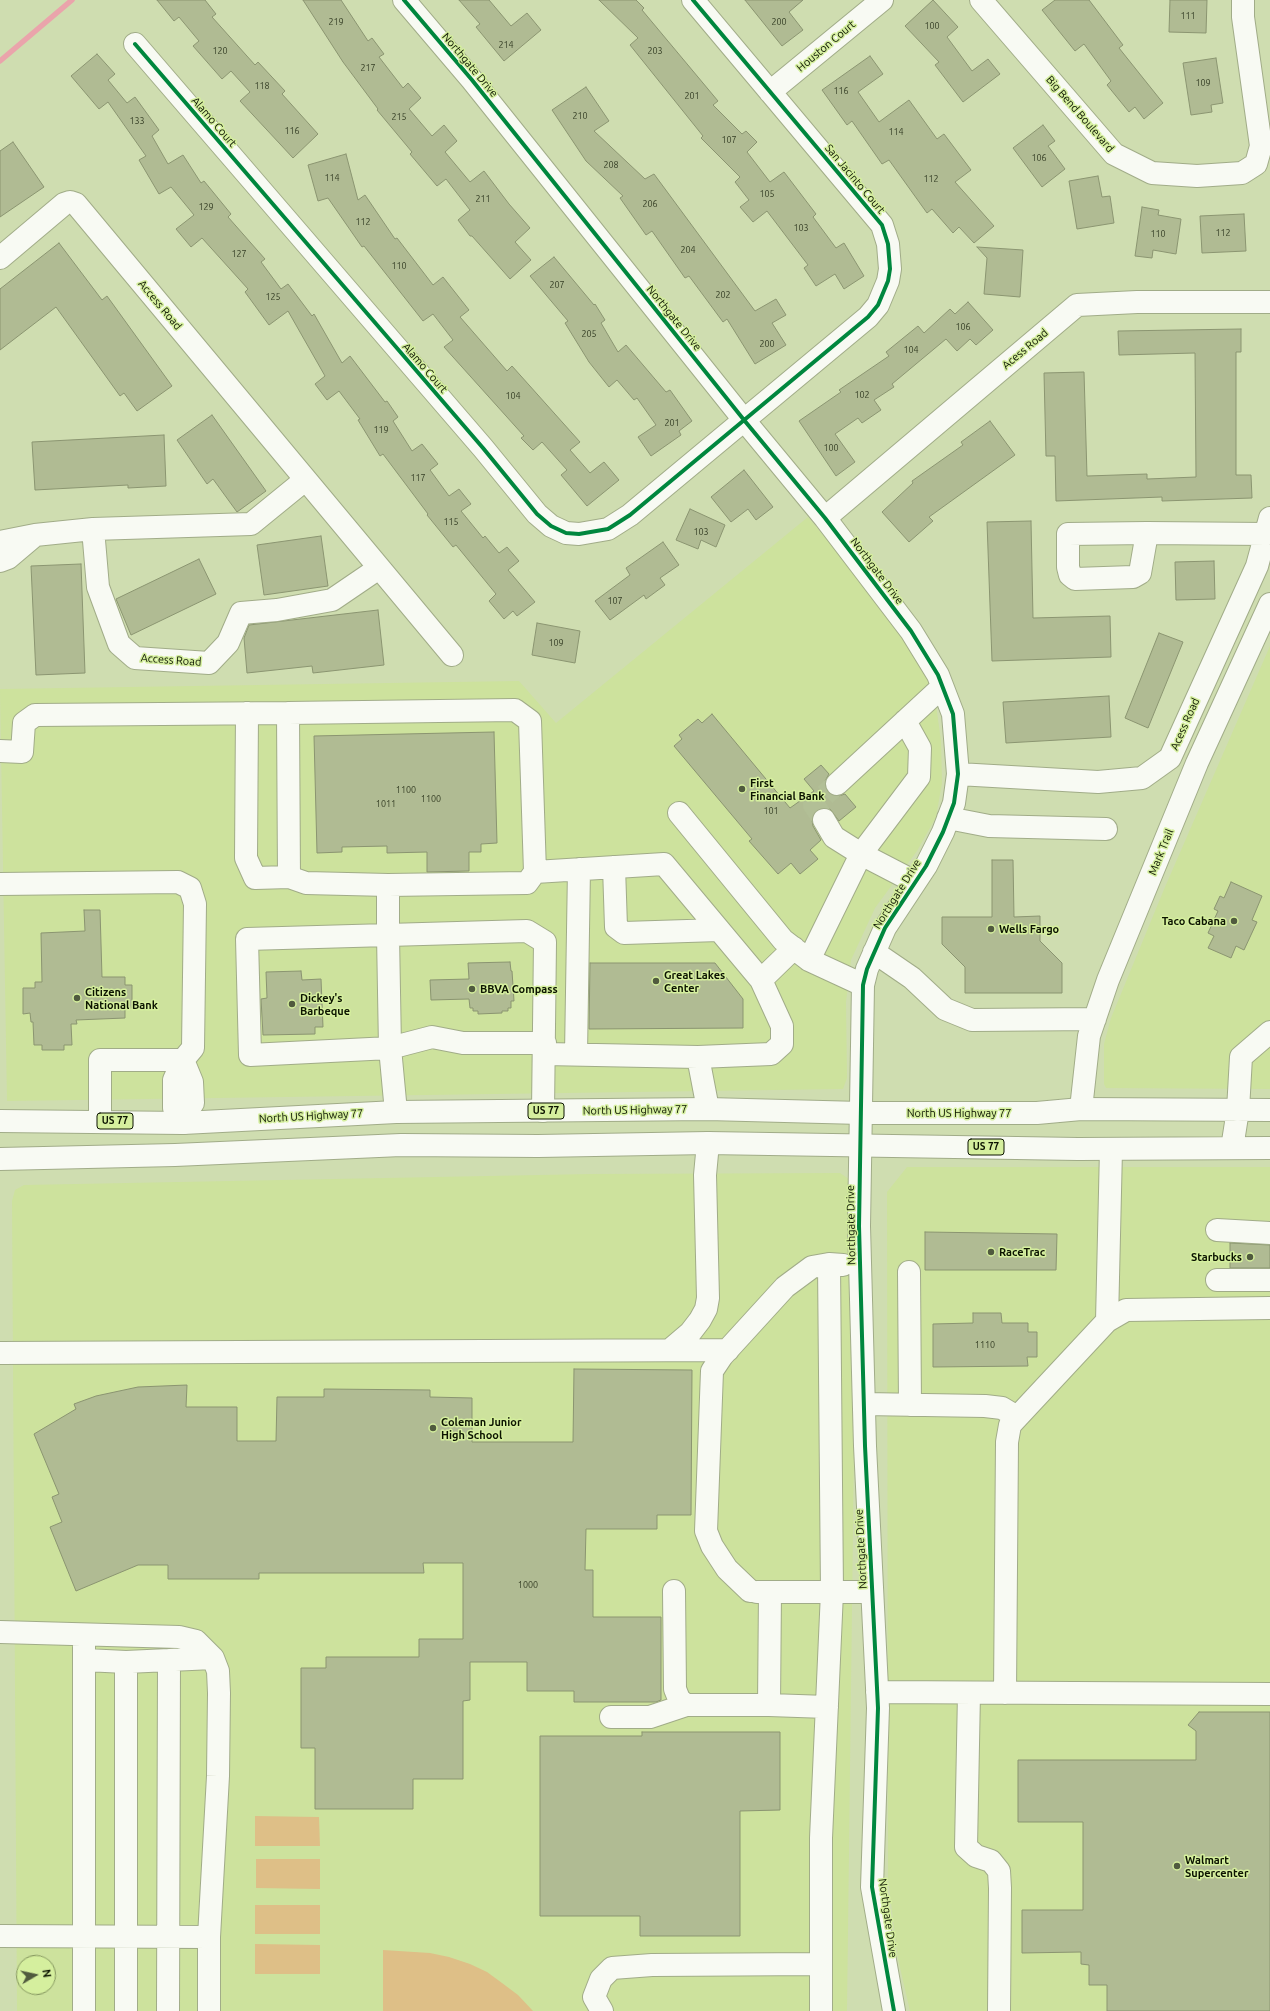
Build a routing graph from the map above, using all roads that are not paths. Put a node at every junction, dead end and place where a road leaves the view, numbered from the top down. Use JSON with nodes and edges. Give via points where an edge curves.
{"nodes":[{"id":1,"x":404,"y":0,"type":"edge"},
{"id":2,"x":693,"y":0,"type":"edge"},
{"id":3,"x":882,"y":0,"type":"edge"},
{"id":4,"x":981,"y":0,"type":"edge"},
{"id":5,"x":1243,"y":0,"type":"edge"},
{"id":6,"x":134,"y":44,"type":"dead end"},
{"id":7,"x":770,"y":92,"type":"junction"},
{"id":8,"x":0,"y":258,"type":"edge"},
{"id":9,"x":1270,"y":302,"type":"edge"},
{"id":10,"x":744,"y":420,"type":"junction"},
{"id":11,"x":305,"y":480,"type":"junction"},
{"id":12,"x":825,"y":518,"type":"junction"},
{"id":13,"x":1268,"y":526,"type":"edge"},
{"id":14,"x":93,"y":529,"type":"junction"},
{"id":15,"x":1148,"y":533,"type":"dead end"},
{"id":16,"x":35,"y":535,"type":"junction"},
{"id":17,"x":0,"y":542,"type":"edge"},
{"id":18,"x":0,"y":561,"type":"edge"},
{"id":19,"x":379,"y":568,"type":"junction"},
{"id":20,"x":1270,"y":604,"type":"edge"},
{"id":21,"x":452,"y":655,"type":"dead end"},
{"id":22,"x":942,"y":687,"type":"junction"},
{"id":23,"x":247,"y":713,"type":"junction"},
{"id":24,"x":288,"y":713,"type":"junction"},
{"id":25,"x":905,"y":721,"type":"junction"},
{"id":26,"x":0,"y":751,"type":"edge"},
{"id":27,"x":958,"y":774,"type":"junction"},
{"id":28,"x":837,"y":784,"type":"tunnel mouth"},
{"id":29,"x":679,"y":813,"type":"dead end"},
{"id":30,"x":948,"y":818,"type":"junction"},
{"id":31,"x":824,"y":820,"type":"tunnel mouth"},
{"id":32,"x":1106,"y":829,"type":"dead end"},
{"id":33,"x":861,"y":854,"type":"junction"},
{"id":34,"x":614,"y":867,"type":"junction"},
{"id":35,"x":578,"y":869,"type":"junction"},
{"id":36,"x":535,"y":872,"type":"junction"},
{"id":37,"x":289,"y":877,"type":"junction"},
{"id":38,"x":915,"y":882,"type":"junction"},
{"id":39,"x":0,"y":884,"type":"edge"},
{"id":40,"x":388,"y":885,"type":"junction"},
{"id":41,"x":719,"y":930,"type":"junction"},
{"id":42,"x":388,"y":935,"type":"junction"},
{"id":43,"x":874,"y":952,"type":"junction"},
{"id":44,"x":802,"y":954,"type":"junction"},
{"id":45,"x":761,"y":980,"type":"junction"},
{"id":46,"x":863,"y":985,"type":"junction"},
{"id":47,"x":1095,"y":1019,"type":"junction"},
{"id":48,"x":1270,"y":1032,"type":"edge"},
{"id":49,"x":390,"y":1048,"type":"junction"},
{"id":50,"x":545,"y":1049,"type":"junction"},
{"id":51,"x":576,"y":1054,"type":"junction"},
{"id":52,"x":698,"y":1057,"type":"junction"},
{"id":53,"x":183,"y":1060,"type":"junction"},
{"id":54,"x":708,"y":1109,"type":"junction"},
{"id":55,"x":1081,"y":1109,"type":"junction"},
{"id":56,"x":1238,"y":1110,"type":"junction"},
{"id":57,"x":1270,"y":1110,"type":"edge"},
{"id":58,"x":543,"y":1111,"type":"junction"},
{"id":59,"x":396,"y":1112,"type":"junction"},
{"id":60,"x":861,"y":1113,"type":"junction"},
{"id":61,"x":183,"y":1119,"type":"junction"},
{"id":62,"x":0,"y":1121,"type":"edge"},
{"id":63,"x":100,"y":1121,"type":"junction"},
{"id":64,"x":708,"y":1144,"type":"junction"},
{"id":65,"x":860,"y":1146,"type":"junction"},
{"id":66,"x":1232,"y":1148,"type":"junction"},
{"id":67,"x":1270,"y":1148,"type":"edge"},
{"id":68,"x":1111,"y":1149,"type":"junction"},
{"id":69,"x":0,"y":1159,"type":"edge"},
{"id":70,"x":1217,"y":1230,"type":"dead end"},
{"id":71,"x":1270,"y":1233,"type":"edge"},
{"id":72,"x":829,"y":1264,"type":"junction"},
{"id":73,"x":860,"y":1266,"type":"junction"},
{"id":74,"x":909,"y":1272,"type":"dead end"},
{"id":75,"x":1217,"y":1280,"type":"dead end"},
{"id":76,"x":1270,"y":1280,"type":"edge"},
{"id":77,"x":1270,"y":1308,"type":"edge"},
{"id":78,"x":1107,"y":1321,"type":"junction"},
{"id":79,"x":670,"y":1350,"type":"junction"},
{"id":80,"x":728,"y":1350,"type":"junction"},
{"id":81,"x":0,"y":1353,"type":"edge"},
{"id":82,"x":864,"y":1404,"type":"junction"},
{"id":83,"x":910,"y":1405,"type":"junction"},
{"id":84,"x":1017,"y":1417,"type":"junction"},
{"id":85,"x":674,"y":1591,"type":"dead end"},
{"id":86,"x":759,"y":1592,"type":"junction"},
{"id":87,"x":832,"y":1592,"type":"junction"},
{"id":88,"x":872,"y":1592,"type":"junction"},
{"id":89,"x":0,"y":1632,"type":"edge"},
{"id":90,"x":84,"y":1634,"type":"junction"},
{"id":91,"x":213,"y":1658,"type":"junction"},
{"id":92,"x":86,"y":1660,"type":"junction"},
{"id":93,"x":169,"y":1660,"type":"junction"},
{"id":94,"x":126,"y":1662,"type":"junction"},
{"id":95,"x":877,"y":1692,"type":"junction"},
{"id":96,"x":969,"y":1693,"type":"junction"},
{"id":97,"x":1005,"y":1693,"type":"junction"},
{"id":98,"x":1270,"y":1694,"type":"edge"},
{"id":99,"x":686,"y":1705,"type":"junction"},
{"id":100,"x":769,"y":1705,"type":"junction"},
{"id":101,"x":827,"y":1708,"type":"junction"},
{"id":102,"x":611,"y":1717,"type":"dead end"},
{"id":103,"x":0,"y":1936,"type":"edge"},
{"id":104,"x":83,"y":1936,"type":"junction"},
{"id":105,"x":126,"y":1936,"type":"junction"},
{"id":106,"x":168,"y":1937,"type":"junction"},
{"id":107,"x":209,"y":1937,"type":"junction"},
{"id":108,"x":822,"y":1964,"type":"junction"},
{"id":109,"x":84,"y":2011,"type":"edge"},
{"id":110,"x":126,"y":2011,"type":"edge"},
{"id":111,"x":168,"y":2011,"type":"edge"},
{"id":112,"x":209,"y":2011,"type":"edge"},
{"id":113,"x":602,"y":2011,"type":"edge"},
{"id":114,"x":821,"y":2011,"type":"edge"},
{"id":115,"x":894,"y":2011,"type":"edge"},
{"id":116,"x":999,"y":2011,"type":"edge"}],
"edges":[{"from":1,"to":10,"type":"street","name":"Northgate Drive","via":[[472,80]]},
{"from":2,"to":7,"type":"street","name":"San Jacinto Court"},
{"from":3,"to":7,"type":"street","name":"Houston Court"},
{"from":4,"to":5,"type":"street","name":"Big Bend Boulevard","via":[[1114,154],[1152,172],[1197,176],[1242,173],[1256,164],[1261,146],[1242,17]]},
{"from":6,"to":10,"type":"street","name":"Alamo Court","via":[[537,514],[550,526],[566,533],[579,534],[608,529],[630,515]]},
{"from":7,"to":10,"type":"street","name":"San Jacinto Court","via":[[882,225],[888,244],[890,269],[878,305],[868,317]]},
{"from":8,"to":11,"type":"street","name":"Access Road","via":[[64,204],[76,204]]},
{"from":9,"to":12,"type":"street","name":"Acess Road","via":[[1137,302],[1077,305]]},
{"from":10,"to":12,"type":"street","name":"Northgate Drive"},
{"from":11,"to":14,"type":"street","via":[[251,524]]},
{"from":11,"to":19,"type":"street","name":"Access Road"},
{"from":12,"to":22,"type":"street","name":"Northgate Drive","via":[[911,631],[938,675]]},
{"from":13,"to":15,"type":"street","name":"Acess Road"},
{"from":13,"to":27,"type":"street","name":"Acess Road","via":[[1257,566],[1170,758],[1142,778],[1098,782]]},
{"from":14,"to":16,"type":"street"},
{"from":14,"to":19,"type":"street","name":"Access Road","via":[[98,587],[119,644],[135,658],[209,663],[228,643],[241,613],[277,610],[332,600]]},
{"from":16,"to":17,"type":"street"},
{"from":16,"to":18,"type":"street","via":[[8,558]]},
{"from":19,"to":21,"type":"street","name":"Access Road"},
{"from":20,"to":47,"type":"street","name":"Mark Trail","via":[[1197,763],[1108,980]]},
{"from":22,"to":25,"type":"street"},
{"from":22,"to":27,"type":"street","name":"Northgate Drive","via":[[953,714]]},
{"from":23,"to":24,"type":"street"},
{"from":23,"to":26,"type":"street","via":[[35,715],[24,723],[22,752]]},
{"from":23,"to":37,"type":"street","via":[[246,858],[255,878]]},
{"from":24,"to":36,"type":"street","via":[[515,710],[530,721]]},
{"from":24,"to":37,"type":"street"},
{"from":25,"to":28,"type":"street"},
{"from":25,"to":33,"type":"street","via":[[920,748],[919,777]]},
{"from":27,"to":30,"type":"street","name":"Northgate Drive","via":[[954,803]]},
{"from":29,"to":44,"type":"street","via":[[783,940]]},
{"from":30,"to":32,"type":"street","via":[[988,826]]},
{"from":30,"to":38,"type":"street","name":"Northgate Drive","via":[[926,866]]},
{"from":31,"to":33,"type":"street","via":[[834,837]]},
{"from":33,"to":38,"type":"street"},
{"from":33,"to":44,"type":"street"},
{"from":34,"to":35,"type":"street"},
{"from":34,"to":41,"type":"street","via":[[664,864]]},
{"from":34,"to":41,"type":"street","via":[[616,927],[624,933]]},
{"from":35,"to":36,"type":"street"},
{"from":35,"to":51,"type":"street"},
{"from":36,"to":40,"type":"street","via":[[527,883]]},
{"from":37,"to":40,"type":"street","via":[[306,883]]},
{"from":38,"to":43,"type":"street","name":"Northgate Drive","via":[[885,928]]},
{"from":39,"to":53,"type":"street","via":[[178,882],[190,888],[194,904],[193,1048]]},
{"from":40,"to":42,"type":"street"},
{"from":41,"to":45,"type":"street"},
{"from":42,"to":49,"type":"street"},
{"from":42,"to":49,"type":"street","via":[[247,939],[247,946],[250,1055]]},
{"from":42,"to":50,"type":"street","via":[[527,931],[545,942]]},
{"from":43,"to":46,"type":"street","name":"Northgate Drive"},
{"from":43,"to":47,"type":"street","via":[[912,978],[945,1009],[972,1020]]},
{"from":44,"to":45,"type":"street"},
{"from":44,"to":46,"type":"street"},
{"from":45,"to":52,"type":"street","via":[[782,1026],[782,1044],[771,1054]]},
{"from":46,"to":60,"type":"street","name":"Northgate Drive"},
{"from":47,"to":55,"type":"street","name":"Mark Trail","via":[[1089,1036]]},
{"from":48,"to":56,"type":"street","via":[[1241,1057]]},
{"from":49,"to":50,"type":"street","via":[[432,1037],[462,1043]]},
{"from":49,"to":59,"type":"street"},
{"from":50,"to":51,"type":"street"},
{"from":50,"to":58,"type":"street"},
{"from":51,"to":52,"type":"street"},
{"from":52,"to":54,"type":"street"},
{"from":53,"to":61,"type":"street","via":[[174,1080],[174,1108]]},
{"from":53,"to":63,"type":"street","via":[[100,1060]]},
{"from":54,"to":58,"type":"street","name":"North US Highway 77","number":"US 77"},
{"from":54,"to":60,"type":"street","name":"North US Highway 77","number":"US 77"},
{"from":55,"to":56,"type":"street","name":"North US Highway 77","number":"US 77"},
{"from":55,"to":60,"type":"street","name":"North US Highway 77","number":"US 77","via":[[1037,1113]]},
{"from":56,"to":57,"type":"street","name":"North US Highway 77","number":"US 77"},
{"from":56,"to":66,"type":"street"},
{"from":58,"to":59,"type":"street","name":"North US Highway 77","number":"US 77"},
{"from":59,"to":61,"type":"street","name":"North US Highway 77","number":"US 77"},
{"from":60,"to":65,"type":"street","name":"Northgate Drive"},
{"from":61,"to":63,"type":"street","name":"North US Highway 77","number":"US 77"},
{"from":62,"to":63,"type":"street","name":"North US Highway 77","number":"US 77"},
{"from":64,"to":65,"type":"street","number":"US 77"},
{"from":64,"to":69,"type":"street","number":"US 77","via":[[400,1144],[175,1155]]},
{"from":64,"to":79,"type":"street","via":[[705,1175],[707,1303],[700,1320],[690,1333]]},
{"from":65,"to":68,"type":"street","number":"US 77"},
{"from":65,"to":73,"type":"street","name":"Northgate Drive"},
{"from":66,"to":67,"type":"street","number":"US 77"},
{"from":66,"to":68,"type":"street","number":"US 77"},
{"from":68,"to":78,"type":"street"},
{"from":70,"to":71,"type":"street"},
{"from":72,"to":73,"type":"street"},
{"from":72,"to":80,"type":"street","via":[[812,1267],[785,1287]]},
{"from":72,"to":87,"type":"street"},
{"from":73,"to":82,"type":"street","name":"Northgate Drive"},
{"from":74,"to":83,"type":"street"},
{"from":75,"to":76,"type":"street"},
{"from":77,"to":78,"type":"street","via":[[1126,1310]]},
{"from":78,"to":84,"type":"street"},
{"from":79,"to":80,"type":"street"},
{"from":79,"to":81,"type":"street"},
{"from":80,"to":86,"type":"street","via":[[712,1371],[706,1531],[712,1546],[727,1569]]},
{"from":82,"to":83,"type":"street"},
{"from":82,"to":88,"type":"street","name":"Northgate Drive"},
{"from":83,"to":84,"type":"street","via":[[985,1406],[1002,1408]]},
{"from":84,"to":97,"type":"street","via":[[1010,1425],[1007,1442]]},
{"from":85,"to":99,"type":"street","via":[[675,1689],[679,1699]]},
{"from":86,"to":87,"type":"street"},
{"from":86,"to":100,"type":"street"},
{"from":87,"to":88,"type":"street"},
{"from":87,"to":101,"type":"street"},
{"from":88,"to":95,"type":"street","name":"Northgate Drive"},
{"from":89,"to":90,"type":"street"},
{"from":90,"to":91,"type":"street","via":[[178,1637],[196,1641]]},
{"from":90,"to":92,"type":"street"},
{"from":91,"to":93,"type":"street"},
{"from":91,"to":107,"type":"street","via":[[218,1671],[219,1723]]},
{"from":92,"to":94,"type":"street"},
{"from":92,"to":104,"type":"street"},
{"from":93,"to":94,"type":"street"},
{"from":93,"to":106,"type":"street"},
{"from":94,"to":105,"type":"street"},
{"from":95,"to":96,"type":"street"},
{"from":95,"to":115,"type":"street","name":"Northgate Drive","via":[[872,1887]]},
{"from":96,"to":97,"type":"street"},
{"from":96,"to":116,"type":"street","via":[[966,1847],[976,1856],[991,1861],[999,1871]]},
{"from":97,"to":98,"type":"street"},
{"from":99,"to":100,"type":"street"},
{"from":99,"to":102,"type":"street","via":[[650,1717]]},
{"from":100,"to":101,"type":"street"},
{"from":101,"to":108,"type":"street","via":[[821,1838]]},
{"from":103,"to":104,"type":"street"},
{"from":104,"to":105,"type":"street"},
{"from":104,"to":109,"type":"street"},
{"from":105,"to":106,"type":"street"},
{"from":105,"to":110,"type":"street"},
{"from":106,"to":107,"type":"street"},
{"from":106,"to":111,"type":"street"},
{"from":107,"to":112,"type":"street"},
{"from":108,"to":113,"type":"street","via":[[652,1965],[612,1968],[601,1979],[594,1997]]},
{"from":108,"to":114,"type":"street"}]}
